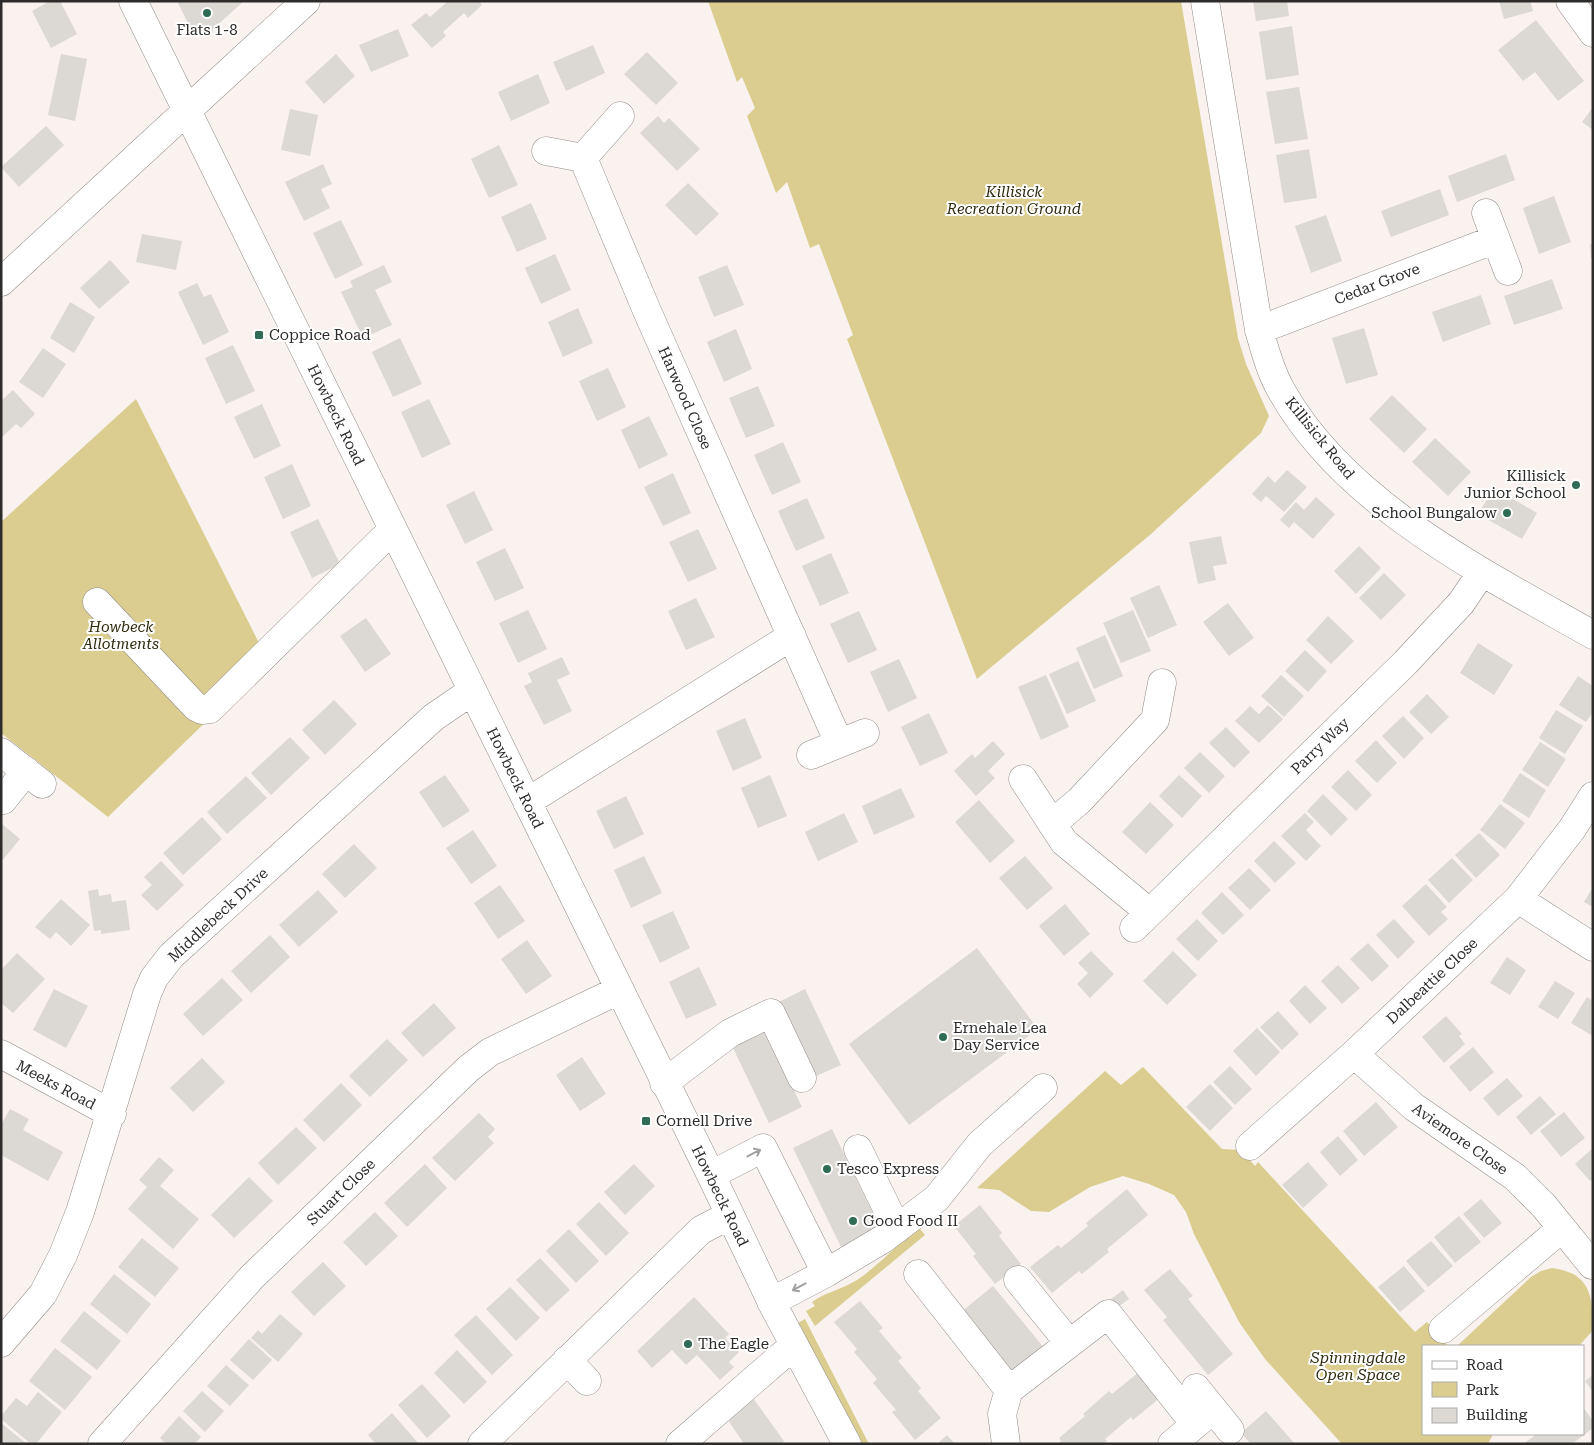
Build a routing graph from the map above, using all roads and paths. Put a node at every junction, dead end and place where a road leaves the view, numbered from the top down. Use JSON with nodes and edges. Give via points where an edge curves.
{"nodes":[{"id":1,"x":133,"y":1,"type":"edge"},
{"id":2,"x":306,"y":1,"type":"edge"},
{"id":3,"x":1205,"y":1,"type":"edge"},
{"id":4,"x":1570,"y":1,"type":"edge"},
{"id":5,"x":1593,"y":33,"type":"edge"},
{"id":6,"x":186,"y":111,"type":"junction"},
{"id":7,"x":620,"y":116,"type":"dead end"},
{"id":8,"x":546,"y":151,"type":"dead end"},
{"id":9,"x":582,"y":158,"type":"junction"},
{"id":10,"x":1486,"y":213,"type":"dead end"},
{"id":11,"x":1496,"y":239,"type":"junction"},
{"id":12,"x":1508,"y":271,"type":"dead end"},
{"id":13,"x":1,"y":282,"type":"edge"},
{"id":14,"x":1259,"y":330,"type":"junction"},
{"id":15,"x":392,"y":530,"type":"junction"},
{"id":16,"x":1482,"y":572,"type":"junction"},
{"id":17,"x":97,"y":602,"type":"dead end"},
{"id":18,"x":1593,"y":635,"type":"edge"},
{"id":19,"x":792,"y":636,"type":"junction"},
{"id":20,"x":1162,"y":683,"type":"dead end"},
{"id":21,"x":472,"y":691,"type":"junction"},
{"id":22,"x":865,"y":733,"type":"dead end"},
{"id":23,"x":839,"y":743,"type":"junction"},
{"id":24,"x":1,"y":752,"type":"edge"},
{"id":25,"x":811,"y":755,"type":"dead end"},
{"id":26,"x":1023,"y":779,"type":"dead end"},
{"id":27,"x":1593,"y":796,"type":"edge"},
{"id":28,"x":3,"y":800,"type":"dead end"},
{"id":29,"x":527,"y":802,"type":"junction"},
{"id":30,"x":1052,"y":824,"type":"junction"},
{"id":31,"x":1518,"y":899,"type":"junction"},
{"id":32,"x":1593,"y":947,"type":"edge"},
{"id":33,"x":619,"y":990,"type":"junction"},
{"id":34,"x":1,"y":1054,"type":"edge"},
{"id":35,"x":1354,"y":1054,"type":"junction"},
{"id":36,"x":802,"y":1078,"type":"dead end"},
{"id":37,"x":664,"y":1083,"type":"junction"},
{"id":38,"x":1043,"y":1088,"type":"dead end"},
{"id":39,"x":112,"y":1114,"type":"junction"},
{"id":40,"x":1250,"y":1146,"type":"dead end"},
{"id":41,"x":858,"y":1149,"type":"dead end"},
{"id":42,"x":711,"y":1175,"type":"junction"},
{"id":43,"x":730,"y":1215,"type":"junction"},
{"id":44,"x":1562,"y":1228,"type":"junction"},
{"id":45,"x":897,"y":1230,"type":"junction"},
{"id":46,"x":1592,"y":1265,"type":"edge"},
{"id":47,"x":826,"y":1273,"type":"junction"},
{"id":48,"x":918,"y":1274,"type":"dead end"},
{"id":49,"x":1018,"y":1280,"type":"dead end"},
{"id":50,"x":771,"y":1302,"type":"junction"},
{"id":51,"x":1443,"y":1329,"type":"dead end"},
{"id":52,"x":1,"y":1343,"type":"edge"},
{"id":53,"x":1070,"y":1344,"type":"junction"},
{"id":54,"x":794,"y":1346,"type":"junction"},
{"id":55,"x":567,"y":1360,"type":"junction"},
{"id":56,"x":587,"y":1381,"type":"dead end"},
{"id":57,"x":1196,"y":1388,"type":"dead end"},
{"id":58,"x":1010,"y":1390,"type":"junction"},
{"id":59,"x":1204,"y":1417,"type":"junction"},
{"id":60,"x":1230,"y":1430,"type":"dead end"},
{"id":61,"x":684,"y":1442,"type":"edge"},
{"id":62,"x":102,"y":1444,"type":"edge"},
{"id":63,"x":482,"y":1444,"type":"edge"},
{"id":64,"x":847,"y":1444,"type":"edge"},
{"id":65,"x":1006,"y":1444,"type":"edge"},
{"id":66,"x":1172,"y":1444,"type":"edge"}],
"edges":[{"from":1,"to":6,"type":"street","name":"Howbeck Road"},
{"from":2,"to":6,"type":"street"},
{"from":3,"to":14,"type":"street","name":"Killisick Road"},
{"from":4,"to":5,"type":"street"},
{"from":6,"to":13,"type":"street"},
{"from":6,"to":15,"type":"street","name":"Howbeck Road"},
{"from":7,"to":9,"type":"street"},
{"from":8,"to":9,"type":"street"},
{"from":9,"to":19,"type":"street","name":"Harwood Close","via":[[646,311]]},
{"from":10,"to":11,"type":"street"},
{"from":11,"to":12,"type":"street"},
{"from":11,"to":14,"type":"street","name":"Cedar Grove"},
{"from":14,"to":16,"type":"street","name":"Killisick Road","via":[[1267,360],[1281,390],[1302,422],[1328,452],[1374,498]]},
{"from":15,"to":17,"type":"street","via":[[210,709],[196,707]]},
{"from":15,"to":21,"type":"street","name":"Howbeck Road"},
{"from":16,"to":18,"type":"street","name":"Killisick Road"},
{"from":16,"to":30,"type":"street","name":"Parry Way","via":[[1460,603],[1406,662],[1142,920],[1064,842]]},
{"from":19,"to":23,"type":"street","name":"Harwood Close"},
{"from":19,"to":29,"type":"street"},
{"from":20,"to":30,"type":"street","via":[[1155,720],[1080,801]]},
{"from":21,"to":29,"type":"street","name":"Howbeck Road"},
{"from":21,"to":39,"type":"street","name":"Middlebeck Drive","via":[[434,717],[171,956],[154,978],[147,994]]},
{"from":22,"to":23,"type":"street"},
{"from":23,"to":25,"type":"street"},
{"from":24,"to":28,"type":"street","via":[[34,778]]},
{"from":26,"to":30,"type":"street","name":"Parry Way"},
{"from":27,"to":31,"type":"street","name":"Dalbeattie Close"},
{"from":29,"to":33,"type":"street","name":"Howbeck Road"},
{"from":31,"to":32,"type":"street"},
{"from":31,"to":35,"type":"street","name":"Dalbeattie Close"},
{"from":33,"to":37,"type":"street","name":"Howbeck Road"},
{"from":33,"to":62,"type":"street","name":"Stuart Close","via":[[490,1052],[468,1069],[252,1277]]},
{"from":34,"to":39,"type":"street","name":"Meeks Road"},
{"from":35,"to":40,"type":"street","name":"Dalbeattie Close"},
{"from":35,"to":44,"type":"street","name":"Aviemore Close","via":[[1414,1107],[1515,1177]]},
{"from":36,"to":37,"type":"street","via":[[771,1013],[730,1033]]},
{"from":37,"to":42,"type":"street","name":"Howbeck Road"},
{"from":38,"to":45,"type":"street","via":[[980,1144],[937,1198]]},
{"from":39,"to":52,"type":"street","name":"Middlebeck Drive","via":[[63,1255],[43,1294]]},
{"from":41,"to":45,"type":"street"},
{"from":42,"to":43,"type":"street","name":"Howbeck Road"},
{"from":42,"to":47,"type":"street","one_way":true,"via":[[763,1148]]},
{"from":43,"to":50,"type":"street","name":"Howbeck Road"},
{"from":43,"to":55,"type":"street","via":[[701,1230]]},
{"from":44,"to":46,"type":"street","name":"Aviemore Close"},
{"from":44,"to":51,"type":"street"},
{"from":45,"to":47,"type":"street"},
{"from":47,"to":50,"type":"street","one_way":true},
{"from":48,"to":58,"type":"street"},
{"from":49,"to":53,"type":"street"},
{"from":50,"to":54,"type":"street","name":"Howbeck Road"},
{"from":53,"to":58,"type":"street"},
{"from":53,"to":59,"type":"street","via":[[1108,1314]]},
{"from":54,"to":61,"type":"street"},
{"from":54,"to":64,"type":"street","name":"Howbeck Road"},
{"from":55,"to":56,"type":"street"},
{"from":55,"to":63,"type":"street"},
{"from":57,"to":59,"type":"street"},
{"from":58,"to":65,"type":"street","via":[[1002,1414]]},
{"from":59,"to":60,"type":"street"},
{"from":59,"to":66,"type":"street"}]}
